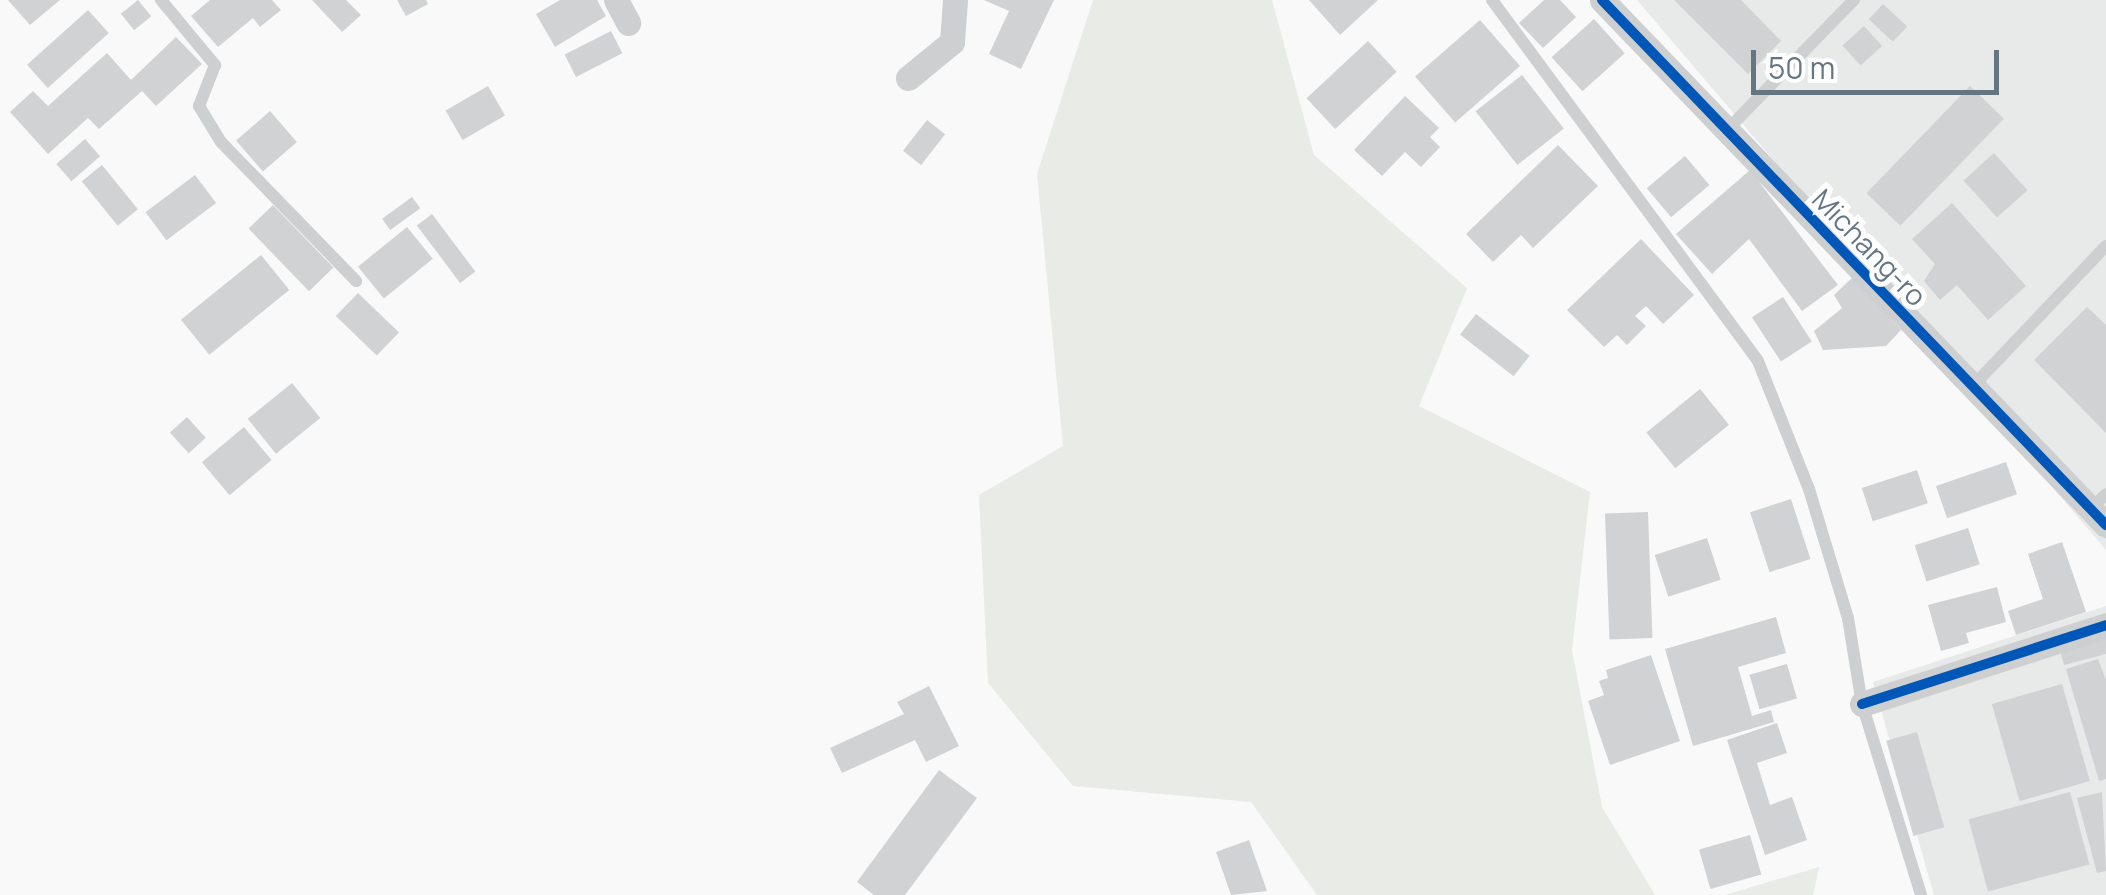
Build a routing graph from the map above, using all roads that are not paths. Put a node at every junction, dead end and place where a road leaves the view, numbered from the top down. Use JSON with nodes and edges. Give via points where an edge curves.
{"nodes":[{"id":1,"x":162,"y":0,"type":"edge"},
{"id":2,"x":956,"y":0,"type":"edge"},
{"id":3,"x":1492,"y":0,"type":"edge"},
{"id":4,"x":1602,"y":0,"type":"edge"},
{"id":5,"x":1854,"y":0,"type":"edge"},
{"id":6,"x":908,"y":78,"type":"dead end"},
{"id":7,"x":1727,"y":130,"type":"junction"},
{"id":8,"x":2106,"y":246,"type":"edge"},
{"id":9,"x":356,"y":281,"type":"dead end"},
{"id":10,"x":1973,"y":386,"type":"junction"},
{"id":11,"x":2101,"y":509,"type":"edge"},
{"id":12,"x":2106,"y":624,"type":"edge"},
{"id":13,"x":1862,"y":704,"type":"junction"},
{"id":14,"x":1921,"y":895,"type":"edge"}],
"edges":[{"from":1,"to":9,"type":"lane","via":[[215,65],[199,106],[221,142]]},
{"from":2,"to":6,"type":"street","via":[[952,42]]},
{"from":3,"to":13,"type":"lane","via":[[1758,361],[1826,544],[1848,618]]},
{"from":4,"to":7,"type":"street","name":"Michang-ro"},
{"from":5,"to":7,"type":"lane"},
{"from":7,"to":10,"type":"street","name":"Michang-ro"},
{"from":8,"to":10,"type":"lane"},
{"from":10,"to":11,"type":"street","name":"Michang-ro"},
{"from":12,"to":13,"type":"street"},
{"from":13,"to":14,"type":"lane"}]}
